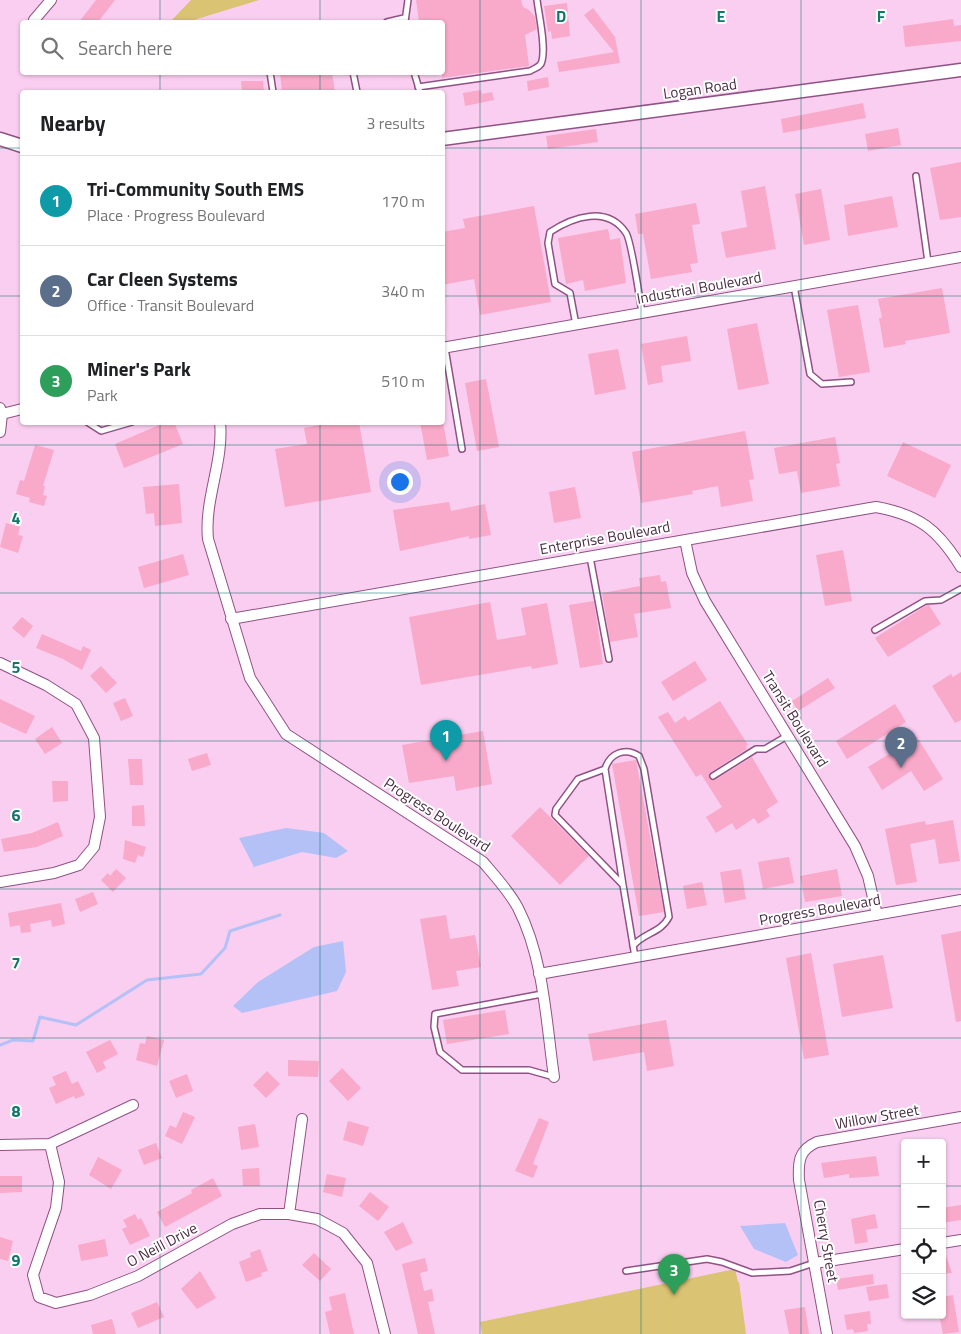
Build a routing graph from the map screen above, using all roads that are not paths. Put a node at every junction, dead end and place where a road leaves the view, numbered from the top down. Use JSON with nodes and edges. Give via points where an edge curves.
{"nodes":[{"id":1,"x":51,"y":0,"type":"edge"},
{"id":2,"x":408,"y":0,"type":"edge"},
{"id":3,"x":537,"y":0,"type":"edge"},
{"id":4,"x":34,"y":20,"type":"dead end"},
{"id":5,"x":404,"y":20,"type":"edge"},
{"id":6,"x":961,"y":70,"type":"edge"},
{"id":7,"x":270,"y":75,"type":"edge"},
{"id":8,"x":354,"y":75,"type":"edge"},
{"id":9,"x":415,"y":75,"type":"edge"},
{"id":10,"x":273,"y":90,"type":"edge"},
{"id":11,"x":357,"y":90,"type":"edge"},
{"id":12,"x":419,"y":90,"type":"edge"},
{"id":13,"x":0,"y":139,"type":"edge"},
{"id":14,"x":445,"y":139,"type":"edge"},
{"id":15,"x":20,"y":145,"type":"edge"},
{"id":16,"x":916,"y":176,"type":"dead end"},
{"id":17,"x":961,"y":257,"type":"edge"},
{"id":18,"x":928,"y":262,"type":"junction"},
{"id":19,"x":794,"y":286,"type":"junction"},
{"id":20,"x":642,"y":313,"type":"junction"},
{"id":21,"x":576,"y":325,"type":"junction"},
{"id":22,"x":445,"y":348,"type":"edge"},
{"id":23,"x":445,"y":354,"type":"edge"},
{"id":24,"x":851,"y":382,"type":"dead end"},
{"id":25,"x":20,"y":409,"type":"edge"},
{"id":26,"x":1,"y":411,"type":"edge"},
{"id":27,"x":92,"y":425,"type":"edge"},
{"id":28,"x":118,"y":425,"type":"edge"},
{"id":29,"x":220,"y":425,"type":"edge"},
{"id":30,"x":0,"y":432,"type":"edge"},
{"id":31,"x":462,"y":449,"type":"dead end"},
{"id":32,"x":685,"y":540,"type":"junction"},
{"id":33,"x":590,"y":556,"type":"junction"},
{"id":34,"x":961,"y":567,"type":"edge"},
{"id":35,"x":961,"y":589,"type":"edge"},
{"id":36,"x":231,"y":619,"type":"junction"},
{"id":37,"x":875,"y":630,"type":"dead end"},
{"id":38,"x":609,"y":658,"type":"dead end"},
{"id":39,"x":0,"y":663,"type":"edge"},
{"id":40,"x":787,"y":736,"type":"junction"},
{"id":41,"x":605,"y":769,"type":"junction"},
{"id":42,"x":714,"y":776,"type":"dead end"},
{"id":43,"x":0,"y":882,"type":"edge"},
{"id":44,"x":623,"y":885,"type":"junction"},
{"id":45,"x":961,"y":900,"type":"edge"},
{"id":46,"x":877,"y":915,"type":"junction"},
{"id":47,"x":633,"y":946,"type":"junction"},
{"id":48,"x":635,"y":958,"type":"junction"},
{"id":49,"x":539,"y":974,"type":"junction"},
{"id":50,"x":542,"y":994,"type":"junction"},
{"id":51,"x":554,"y":1077,"type":"joint"},
{"id":52,"x":133,"y":1105,"type":"dead end"},
{"id":53,"x":961,"y":1118,"type":"edge"},
{"id":54,"x":302,"y":1119,"type":"dead end"},
{"id":55,"x":50,"y":1144,"type":"junction"},
{"id":56,"x":0,"y":1145,"type":"edge"},
{"id":57,"x":801,"y":1153,"type":"joint"},
{"id":58,"x":289,"y":1214,"type":"junction"},
{"id":59,"x":961,"y":1240,"type":"edge"},
{"id":60,"x":946,"y":1242,"type":"edge"},
{"id":61,"x":901,"y":1250,"type":"edge"},
{"id":62,"x":815,"y":1263,"type":"junction"},
{"id":63,"x":626,"y":1271,"type":"dead end"},
{"id":64,"x":385,"y":1334,"type":"edge"},
{"id":65,"x":827,"y":1334,"type":"edge"}],
"edges":[{"from":1,"to":4,"type":"street"},
{"from":2,"to":5,"type":"lane"},
{"from":3,"to":12,"type":"lane","via":[[543,48],[539,67]]},
{"from":6,"to":14,"type":"street","name":"Logan Road"},
{"from":7,"to":10,"type":"lane"},
{"from":8,"to":11,"type":"lane"},
{"from":9,"to":12,"type":"lane"},
{"from":13,"to":15,"type":"street"},
{"from":16,"to":18,"type":"lane"},
{"from":17,"to":18,"type":"street","name":"Industrial Boulevard"},
{"from":18,"to":19,"type":"street","name":"Industrial Boulevard"},
{"from":19,"to":20,"type":"street","name":"Industrial Boulevard"},
{"from":19,"to":24,"type":"lane","via":[[810,374],[822,384]]},
{"from":20,"to":21,"type":"street","name":"Industrial Boulevard"},
{"from":20,"to":21,"type":"lane","via":[[627,234],[601,216],[588,215],[564,222],[550,232],[548,243],[556,284],[570,293]]},
{"from":21,"to":22,"type":"street","name":"Industrial Boulevard"},
{"from":23,"to":31,"type":"lane"},
{"from":25,"to":26,"type":"street"},
{"from":26,"to":30,"type":"street"},
{"from":27,"to":28,"type":"lane","via":[[101,431]]},
{"from":29,"to":36,"type":"street","name":"Progress Boulevard","via":[[218,465],[206,523]]},
{"from":32,"to":33,"type":"street","name":"Enterprise Boulevard"},
{"from":32,"to":34,"type":"street","name":"Enterprise Boulevard","via":[[876,508],[898,511],[918,519],[938,534]]},
{"from":32,"to":40,"type":"street","name":"Transit Boulevard","via":[[692,573],[705,601]]},
{"from":33,"to":36,"type":"street","name":"Enterprise Boulevard"},
{"from":33,"to":38,"type":"lane"},
{"from":35,"to":37,"type":"lane","via":[[941,600],[925,601]]},
{"from":36,"to":49,"type":"street","name":"Progress Boulevard","via":[[250,678],[286,734],[483,862],[518,907]]},
{"from":39,"to":43,"type":"street","via":[[76,704],[94,738],[100,817],[94,846],[79,865],[54,873]]},
{"from":40,"to":42,"type":"lane","via":[[765,749],[756,748]]},
{"from":40,"to":46,"type":"street","name":"Transit Boulevard","via":[[855,846],[868,876]]},
{"from":41,"to":44,"type":"lane"},
{"from":41,"to":44,"type":"lane","via":[[578,779],[556,809],[556,816]]},
{"from":41,"to":47,"type":"lane","via":[[617,752],[631,751],[639,756],[644,769],[669,917],[665,925]]},
{"from":44,"to":47,"type":"lane"},
{"from":45,"to":46,"type":"street","name":"Progress Boulevard"},
{"from":46,"to":48,"type":"street","name":"Progress Boulevard"},
{"from":47,"to":48,"type":"lane"},
{"from":48,"to":49,"type":"street","name":"Progress Boulevard"},
{"from":49,"to":50,"type":"street"},
{"from":50,"to":51,"type":"street"},
{"from":50,"to":51,"type":"lane","via":[[435,1014],[434,1027],[440,1052],[462,1070],[529,1070]]},
{"from":52,"to":55,"type":"street"},
{"from":53,"to":57,"type":"street","name":"Willow Street","via":[[817,1142]]},
{"from":54,"to":58,"type":"street"},
{"from":55,"to":56,"type":"street"},
{"from":55,"to":58,"type":"street","name":"O Neill Drive","via":[[59,1182],[57,1199],[34,1276],[39,1297],[56,1303],[90,1295],[138,1276],[232,1224],[260,1214]]},
{"from":57,"to":62,"type":"street","name":"Cherry Street","via":[[799,1180]]},
{"from":58,"to":64,"type":"street","name":"O Neill Drive","via":[[317,1219],[343,1233],[367,1263]]},
{"from":59,"to":60,"type":"street"},
{"from":61,"to":62,"type":"street"},
{"from":62,"to":63,"type":"lane","via":[[790,1271],[752,1273],[707,1259]]},
{"from":62,"to":65,"type":"street","name":"Cherry Street"}]}
